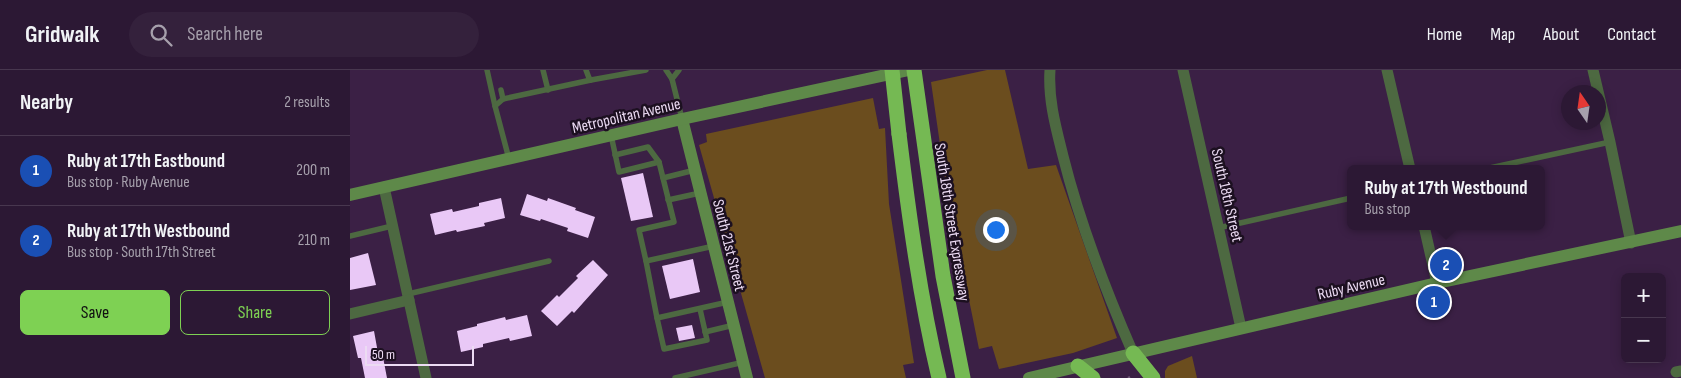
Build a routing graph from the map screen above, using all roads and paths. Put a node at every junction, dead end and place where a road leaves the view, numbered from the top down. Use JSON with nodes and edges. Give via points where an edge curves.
{"nodes":[{"id":1,"x":487,"y":70,"type":"edge"},
{"id":2,"x":543,"y":70,"type":"edge"},
{"id":3,"x":586,"y":70,"type":"edge"},
{"id":4,"x":646,"y":70,"type":"edge"},
{"id":5,"x":665,"y":70,"type":"edge"},
{"id":6,"x":679,"y":70,"type":"edge"},
{"id":7,"x":892,"y":70,"type":"edge"},
{"id":8,"x":909,"y":70,"type":"edge"},
{"id":9,"x":914,"y":70,"type":"edge"},
{"id":10,"x":1050,"y":70,"type":"edge"},
{"id":11,"x":1183,"y":70,"type":"edge"},
{"id":12,"x":1388,"y":70,"type":"edge"},
{"id":13,"x":1593,"y":70,"type":"edge"},
{"id":14,"x":672,"y":79,"type":"junction"},
{"id":15,"x":591,"y":80,"type":"junction"},
{"id":16,"x":529,"y":85,"type":"dead end"},
{"id":17,"x":516,"y":88,"type":"dead end"},
{"id":18,"x":501,"y":90,"type":"dead end"},
{"id":19,"x":548,"y":90,"type":"junction"},
{"id":20,"x":531,"y":93,"type":"junction"},
{"id":21,"x":518,"y":96,"type":"junction"},
{"id":22,"x":503,"y":99,"type":"junction"},
{"id":23,"x":496,"y":106,"type":"junction"},
{"id":24,"x":682,"y":119,"type":"junction"},
{"id":25,"x":611,"y":136,"type":"junction"},
{"id":26,"x":1610,"y":142,"type":"junction"},
{"id":27,"x":615,"y":155,"type":"junction"},
{"id":28,"x":509,"y":159,"type":"junction"},
{"id":29,"x":660,"y":162,"type":"junction"},
{"id":30,"x":1409,"y":165,"type":"edge"},
{"id":31,"x":1504,"y":165,"type":"edge"},
{"id":32,"x":695,"y":170,"type":"junction"},
{"id":33,"x":663,"y":178,"type":"junction"},
{"id":34,"x":384,"y":187,"type":"junction"},
{"id":35,"x":700,"y":192,"type":"junction"},
{"id":36,"x":350,"y":195,"type":"edge"},
{"id":37,"x":1347,"y":199,"type":"edge"},
{"id":38,"x":668,"y":200,"type":"junction"},
{"id":39,"x":392,"y":226,"type":"junction"},
{"id":40,"x":1218,"y":228,"type":"junction"},
{"id":41,"x":1425,"y":230,"type":"edge"},
{"id":42,"x":1681,"y":231,"type":"edge"},
{"id":43,"x":350,"y":236,"type":"edge"},
{"id":44,"x":1631,"y":242,"type":"junction"},
{"id":45,"x":714,"y":246,"type":"junction"},
{"id":46,"x":549,"y":261,"type":"dead end"},
{"id":47,"x":646,"y":261,"type":"junction"},
{"id":48,"x":1437,"y":283,"type":"junction"},
{"id":49,"x":408,"y":297,"type":"junction"},
{"id":50,"x":728,"y":302,"type":"junction"},
{"id":51,"x":700,"y":308,"type":"junction"},
{"id":52,"x":350,"y":314,"type":"edge"},
{"id":53,"x":658,"y":318,"type":"junction"},
{"id":54,"x":734,"y":325,"type":"junction"},
{"id":55,"x":1241,"y":328,"type":"junction"},
{"id":56,"x":705,"y":332,"type":"junction"},
{"id":57,"x":1133,"y":354,"type":"junction"},
{"id":58,"x":744,"y":362,"type":"junction"},
{"id":59,"x":1078,"y":366,"type":"junction"},
{"id":60,"x":426,"y":378,"type":"edge"},
{"id":61,"x":674,"y":378,"type":"edge"},
{"id":62,"x":748,"y":378,"type":"edge"},
{"id":63,"x":940,"y":378,"type":"edge"},
{"id":64,"x":963,"y":378,"type":"edge"},
{"id":65,"x":1029,"y":378,"type":"edge"},
{"id":66,"x":1093,"y":378,"type":"edge"},
{"id":67,"x":1132,"y":378,"type":"edge"},
{"id":68,"x":1153,"y":378,"type":"edge"}],
"edges":[{"from":1,"to":23,"type":"lane"},
{"from":2,"to":19,"type":"lane"},
{"from":3,"to":15,"type":"lane"},
{"from":4,"to":15,"type":"lane"},
{"from":5,"to":14,"type":"lane"},
{"from":6,"to":14,"type":"lane"},
{"from":7,"to":63,"type":"highway","bridge":true,"via":[[907,203]]},
{"from":8,"to":24,"type":"street","name":"Metropolitan Avenue"},
{"from":9,"to":64,"type":"highway","name":"South 18th Street Expressway","via":[[943,276]]},
{"from":10,"to":57,"type":"street","via":[[1052,114],[1073,197],[1108,298]]},
{"from":11,"to":40,"type":"street","name":"South 18th Street"},
{"from":12,"to":30,"type":"street"},
{"from":13,"to":26,"type":"street"},
{"from":14,"to":24,"type":"lane"},
{"from":15,"to":19,"type":"lane"},
{"from":16,"to":20,"type":"lane"},
{"from":17,"to":21,"type":"lane"},
{"from":18,"to":22,"type":"lane"},
{"from":19,"to":20,"type":"lane"},
{"from":20,"to":21,"type":"lane"},
{"from":21,"to":22,"type":"lane"},
{"from":22,"to":23,"type":"lane"},
{"from":23,"to":28,"type":"lane"},
{"from":24,"to":25,"type":"street","name":"Metropolitan Avenue"},
{"from":24,"to":32,"type":"street","name":"South 21st Street"},
{"from":25,"to":27,"type":"lane"},
{"from":25,"to":28,"type":"street","name":"Metropolitan Avenue"},
{"from":26,"to":31,"type":"lane"},
{"from":26,"to":44,"type":"street"},
{"from":27,"to":29,"type":"lane","via":[[648,147]]},
{"from":27,"to":29,"type":"lane","via":[[619,172]]},
{"from":28,"to":34,"type":"street","name":"Metropolitan Avenue"},
{"from":29,"to":33,"type":"lane"},
{"from":32,"to":33,"type":"lane"},
{"from":32,"to":35,"type":"street","name":"South 21st Street"},
{"from":33,"to":38,"type":"lane"},
{"from":34,"to":36,"type":"street","name":"Metropolitan Avenue"},
{"from":34,"to":39,"type":"street"},
{"from":35,"to":38,"type":"lane"},
{"from":35,"to":45,"type":"street","name":"South 21st Street"},
{"from":37,"to":40,"type":"lane"},
{"from":38,"to":47,"type":"lane","via":[[674,222],[639,230]]},
{"from":39,"to":43,"type":"lane"},
{"from":39,"to":49,"type":"street"},
{"from":40,"to":55,"type":"street","name":"South 18th Street"},
{"from":41,"to":48,"type":"street"},
{"from":42,"to":44,"type":"street","name":"Ruby Avenue"},
{"from":44,"to":48,"type":"street","name":"Ruby Avenue"},
{"from":45,"to":47,"type":"lane"},
{"from":45,"to":50,"type":"street","name":"South 21st Street"},
{"from":46,"to":49,"type":"lane"},
{"from":47,"to":53,"type":"lane"},
{"from":48,"to":55,"type":"street","name":"Ruby Avenue"},
{"from":49,"to":52,"type":"street"},
{"from":49,"to":60,"type":"street"},
{"from":50,"to":51,"type":"lane"},
{"from":50,"to":54,"type":"street","name":"South 21st Street"},
{"from":51,"to":53,"type":"lane"},
{"from":51,"to":56,"type":"lane"},
{"from":53,"to":56,"type":"lane","via":[[664,349],[707,340]]},
{"from":54,"to":56,"type":"lane"},
{"from":54,"to":58,"type":"street","name":"South 21st Street"},
{"from":55,"to":57,"type":"street","name":"Ruby Avenue"},
{"from":57,"to":59,"type":"street","name":"Ruby Avenue"},
{"from":57,"to":67,"type":"highway"},
{"from":57,"to":68,"type":"highway"},
{"from":58,"to":61,"type":"lane"},
{"from":58,"to":62,"type":"street","name":"South 21st Street"},
{"from":59,"to":65,"type":"street","name":"Ruby Avenue"},
{"from":59,"to":66,"type":"highway"}]}
